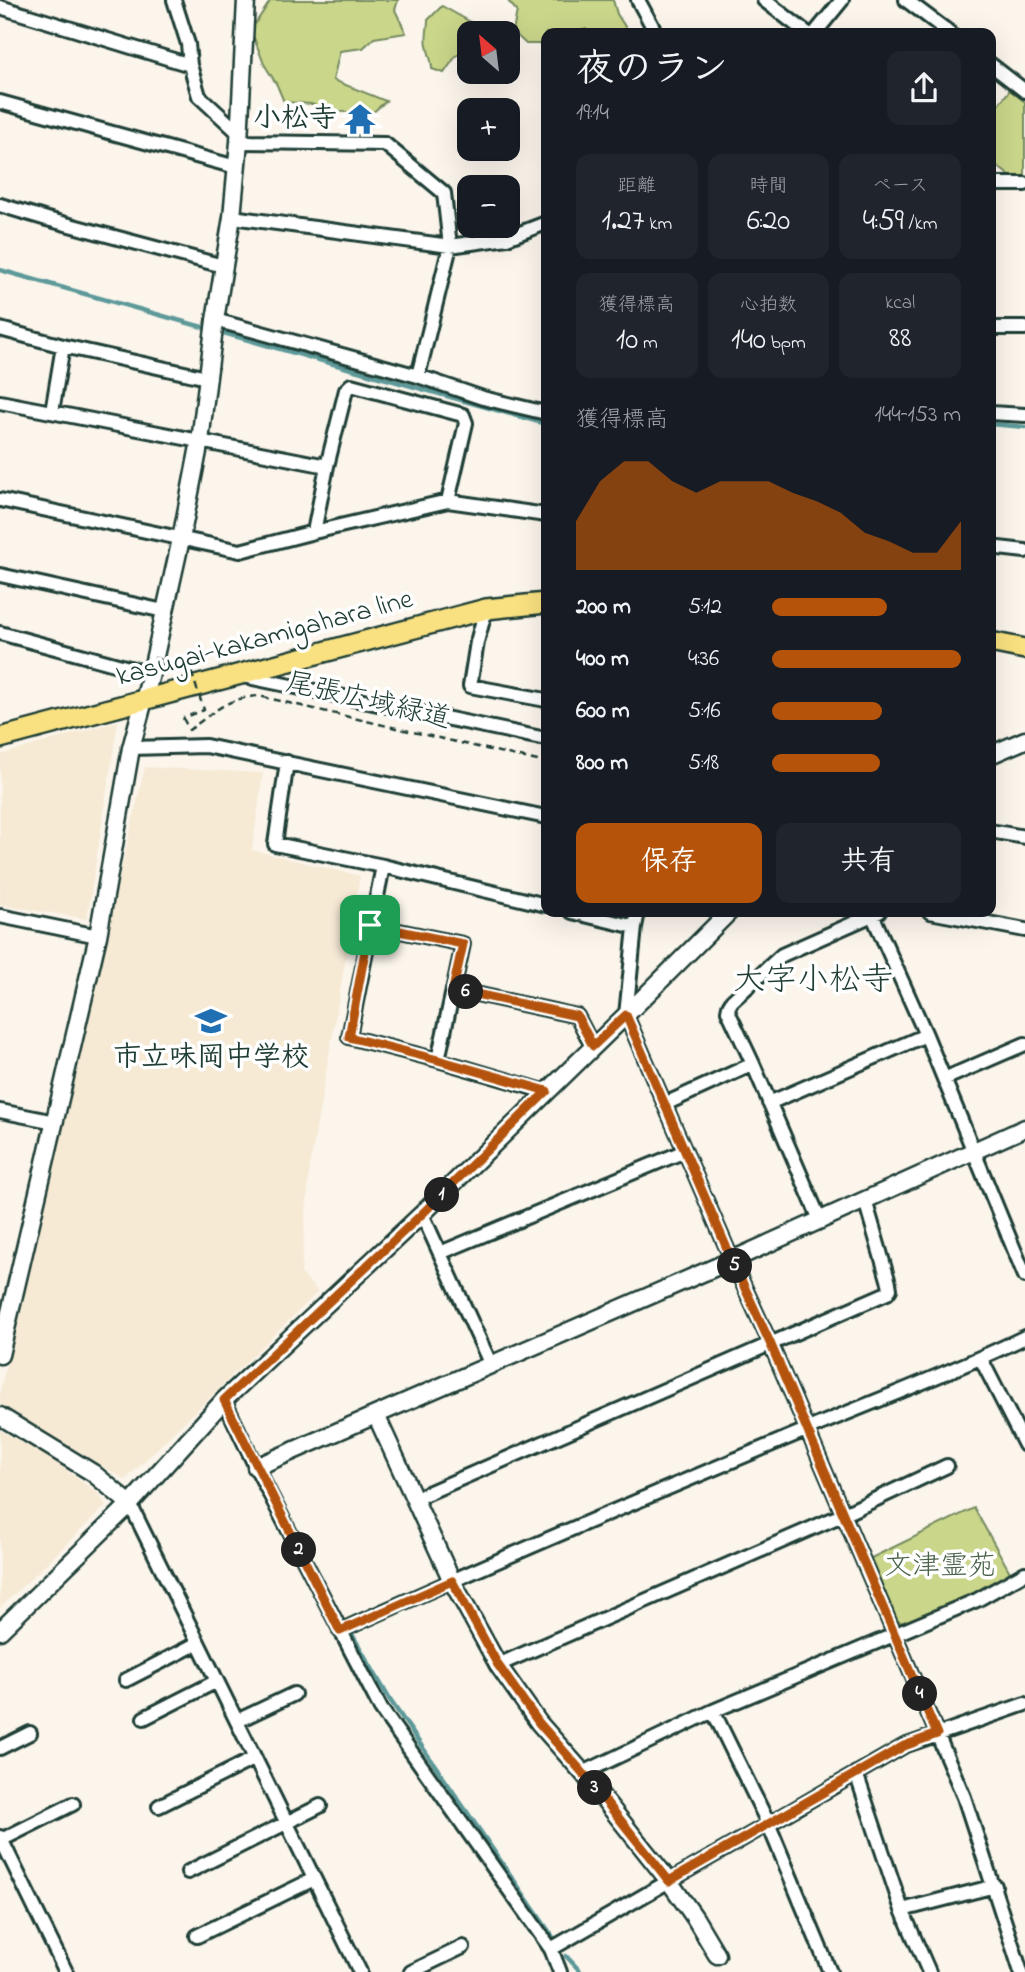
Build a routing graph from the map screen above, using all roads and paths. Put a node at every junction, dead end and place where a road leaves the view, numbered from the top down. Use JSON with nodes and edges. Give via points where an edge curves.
{"nodes":[{"id":1,"x":174,"y":0,"type":"edge"},
{"id":2,"x":246,"y":0,"type":"edge"},
{"id":3,"x":638,"y":0,"type":"edge"},
{"id":4,"x":764,"y":0,"type":"edge"},
{"id":5,"x":842,"y":0,"type":"edge"},
{"id":6,"x":906,"y":0,"type":"edge"},
{"id":7,"x":0,"y":7,"type":"edge"},
{"id":8,"x":653,"y":28,"type":"edge"},
{"id":9,"x":800,"y":28,"type":"edge"},
{"id":10,"x":819,"y":28,"type":"edge"},
{"id":11,"x":943,"y":28,"type":"edge"},
{"id":12,"x":190,"y":65,"type":"junction"},
{"id":13,"x":996,"y":68,"type":"edge"},
{"id":14,"x":1025,"y":90,"type":"edge"},
{"id":15,"x":0,"y":102,"type":"edge"},
{"id":16,"x":239,"y":137,"type":"junction"},
{"id":17,"x":236,"y":167,"type":"junction"},
{"id":18,"x":996,"y":181,"type":"edge"},
{"id":19,"x":1025,"y":184,"type":"edge"},
{"id":20,"x":0,"y":205,"type":"edge"},
{"id":21,"x":232,"y":216,"type":"junction"},
{"id":22,"x":541,"y":225,"type":"edge"},
{"id":23,"x":450,"y":246,"type":"junction"},
{"id":24,"x":223,"y":266,"type":"junction"},
{"id":25,"x":215,"y":320,"type":"junction"},
{"id":26,"x":996,"y":328,"type":"edge"},
{"id":27,"x":1025,"y":328,"type":"edge"},
{"id":28,"x":0,"y":329,"type":"edge"},
{"id":29,"x":63,"y":345,"type":"junction"},
{"id":30,"x":418,"y":376,"type":"junction"},
{"id":31,"x":207,"y":378,"type":"junction"},
{"id":32,"x":0,"y":402,"type":"edge"},
{"id":33,"x":52,"y":412,"type":"junction"},
{"id":34,"x":541,"y":413,"type":"edge"},
{"id":35,"x":996,"y":413,"type":"edge"},
{"id":36,"x":1025,"y":415,"type":"edge"},
{"id":37,"x":200,"y":441,"type":"junction"},
{"id":38,"x":327,"y":466,"type":"junction"},
{"id":39,"x":0,"y":500,"type":"edge"},
{"id":40,"x":448,"y":501,"type":"junction"},
{"id":41,"x":541,"y":514,"type":"edge"},
{"id":42,"x":314,"y":532,"type":"junction"},
{"id":43,"x":181,"y":539,"type":"junction"},
{"id":44,"x":996,"y":548,"type":"edge"},
{"id":45,"x":1025,"y":551,"type":"edge"},
{"id":46,"x":0,"y":575,"type":"edge"},
{"id":47,"x":541,"y":604,"type":"edge"},
{"id":48,"x":486,"y":610,"type":"junction"},
{"id":49,"x":164,"y":611,"type":"junction"},
{"id":50,"x":0,"y":633,"type":"edge"},
{"id":51,"x":996,"y":643,"type":"edge"},
{"id":52,"x":1025,"y":649,"type":"edge"},
{"id":53,"x":152,"y":666,"type":"junction"},
{"id":54,"x":243,"y":676,"type":"junction"},
{"id":55,"x":541,"y":699,"type":"edge"},
{"id":56,"x":142,"y":701,"type":"junction"},
{"id":57,"x":0,"y":738,"type":"edge"},
{"id":58,"x":541,"y":738,"type":"edge"},
{"id":59,"x":1025,"y":740,"type":"edge"},
{"id":60,"x":131,"y":748,"type":"junction"},
{"id":61,"x":996,"y":752,"type":"edge"},
{"id":62,"x":287,"y":762,"type":"junction"},
{"id":63,"x":541,"y":762,"type":"edge"},
{"id":64,"x":541,"y":816,"type":"edge"},
{"id":65,"x":996,"y":832,"type":"edge"},
{"id":66,"x":1025,"y":837,"type":"edge"},
{"id":67,"x":383,"y":866,"type":"junction"},
{"id":68,"x":541,"y":904,"type":"edge"},
{"id":69,"x":0,"y":916,"type":"edge"},
{"id":70,"x":593,"y":917,"type":"edge"},
{"id":71,"x":637,"y":917,"type":"edge"},
{"id":72,"x":724,"y":917,"type":"edge"},
{"id":73,"x":865,"y":917,"type":"edge"},
{"id":74,"x":876,"y":917,"type":"edge"},
{"id":75,"x":956,"y":917,"type":"edge"},
{"id":76,"x":370,"y":925,"type":"junction"},
{"id":77,"x":635,"y":927,"type":"junction"},
{"id":78,"x":1025,"y":930,"type":"edge"},
{"id":79,"x":98,"y":936,"type":"junction"},
{"id":80,"x":453,"y":989,"type":"junction"},
{"id":81,"x":626,"y":1015,"type":"junction"},
{"id":82,"x":926,"y":1035,"type":"junction"},
{"id":83,"x":1025,"y":1044,"type":"edge"},
{"id":84,"x":593,"y":1046,"type":"junction"},
{"id":85,"x":438,"y":1060,"type":"junction"},
{"id":86,"x":752,"y":1065,"type":"junction"},
{"id":87,"x":944,"y":1079,"type":"junction"},
{"id":88,"x":547,"y":1091,"type":"junction"},
{"id":89,"x":769,"y":1103,"type":"junction"},
{"id":90,"x":665,"y":1104,"type":"junction"},
{"id":91,"x":0,"y":1111,"type":"edge"},
{"id":92,"x":55,"y":1122,"type":"junction"},
{"id":93,"x":1025,"y":1128,"type":"edge"},
{"id":94,"x":685,"y":1151,"type":"junction"},
{"id":95,"x":974,"y":1151,"type":"junction"},
{"id":96,"x":865,"y":1200,"type":"junction"},
{"id":97,"x":422,"y":1214,"type":"junction"},
{"id":98,"x":821,"y":1220,"type":"junction"},
{"id":99,"x":440,"y":1253,"type":"junction"},
{"id":100,"x":732,"y":1260,"type":"junction"},
{"id":101,"x":1025,"y":1276,"type":"edge"},
{"id":102,"x":1025,"y":1337,"type":"edge"},
{"id":103,"x":771,"y":1345,"type":"junction"},
{"id":104,"x":0,"y":1355,"type":"edge"},
{"id":105,"x":981,"y":1359,"type":"junction"},
{"id":106,"x":491,"y":1365,"type":"junction"},
{"id":107,"x":224,"y":1400,"type":"junction"},
{"id":108,"x":376,"y":1415,"type":"junction"},
{"id":109,"x":0,"y":1416,"type":"edge"},
{"id":110,"x":806,"y":1430,"type":"junction"},
{"id":111,"x":1025,"y":1445,"type":"edge"},
{"id":112,"x":947,"y":1466,"type":"dead end"},
{"id":113,"x":256,"y":1467,"type":"junction"},
{"id":114,"x":414,"y":1499,"type":"junction"},
{"id":115,"x":130,"y":1504,"type":"junction"},
{"id":116,"x":842,"y":1515,"type":"junction"},
{"id":117,"x":1025,"y":1573,"type":"edge"},
{"id":118,"x":452,"y":1581,"type":"junction"},
{"id":119,"x":0,"y":1631,"type":"edge"},
{"id":120,"x":340,"y":1631,"type":"junction"},
{"id":121,"x":895,"y":1635,"type":"junction"},
{"id":122,"x":198,"y":1643,"type":"junction"},
{"id":123,"x":498,"y":1665,"type":"junction"},
{"id":124,"x":125,"y":1680,"type":"dead end"},
{"id":125,"x":217,"y":1681,"type":"junction"},
{"id":126,"x":294,"y":1694,"type":"dead end"},
{"id":127,"x":1025,"y":1704,"type":"edge"},
{"id":128,"x":713,"y":1711,"type":"junction"},
{"id":129,"x":144,"y":1718,"type":"dead end"},
{"id":130,"x":237,"y":1721,"type":"junction"},
{"id":131,"x":30,"y":1733,"type":"dead end"},
{"id":132,"x":937,"y":1734,"type":"junction"},
{"id":133,"x":0,"y":1748,"type":"edge"},
{"id":134,"x":255,"y":1758,"type":"junction"},
{"id":135,"x":583,"y":1773,"type":"junction"},
{"id":136,"x":856,"y":1773,"type":"junction"},
{"id":137,"x":73,"y":1804,"type":"dead end"},
{"id":138,"x":159,"y":1806,"type":"dead end"},
{"id":139,"x":320,"y":1806,"type":"dead end"},
{"id":140,"x":287,"y":1823,"type":"junction"},
{"id":141,"x":768,"y":1823,"type":"junction"},
{"id":142,"x":1,"y":1839,"type":"edge"},
{"id":143,"x":188,"y":1872,"type":"dead end"},
{"id":144,"x":314,"y":1879,"type":"junction"},
{"id":145,"x":669,"y":1881,"type":"junction"},
{"id":146,"x":995,"y":1886,"type":"junction"},
{"id":147,"x":902,"y":1910,"type":"junction"},
{"id":148,"x":197,"y":1936,"type":"dead end"},
{"id":149,"x":463,"y":1947,"type":"dead end"},
{"id":150,"x":551,"y":1949,"type":"junction"},
{"id":151,"x":717,"y":1955,"type":"dead end"},
{"id":152,"x":65,"y":1972,"type":"edge"},
{"id":153,"x":360,"y":1972,"type":"edge"},
{"id":154,"x":411,"y":1972,"type":"edge"},
{"id":155,"x":560,"y":1972,"type":"edge"},
{"id":156,"x":830,"y":1972,"type":"edge"},
{"id":157,"x":929,"y":1972,"type":"edge"},
{"id":158,"x":1021,"y":1972,"type":"edge"}],
"edges":[{"from":1,"to":12,"type":"street"},
{"from":2,"to":16,"type":"street"},
{"from":3,"to":8,"type":"street"},
{"from":4,"to":9,"type":"street"},
{"from":5,"to":10,"type":"street"},
{"from":6,"to":11,"type":"street"},
{"from":7,"to":12,"type":"street"},
{"from":12,"to":16,"type":"street","via":[[199,96]]},
{"from":13,"to":14,"type":"street"},
{"from":15,"to":17,"type":"street"},
{"from":16,"to":17,"type":"street"},
{"from":16,"to":23,"type":"street","via":[[385,144],[444,193]]},
{"from":17,"to":21,"type":"street"},
{"from":18,"to":19,"type":"street"},
{"from":20,"to":24,"type":"street"},
{"from":21,"to":23,"type":"street"},
{"from":21,"to":24,"type":"street"},
{"from":22,"to":23,"type":"street","via":[[507,237]]},
{"from":23,"to":30,"type":"street"},
{"from":24,"to":25,"type":"street"},
{"from":25,"to":30,"type":"street"},
{"from":25,"to":31,"type":"street"},
{"from":26,"to":27,"type":"street"},
{"from":28,"to":29,"type":"street"},
{"from":29,"to":31,"type":"street"},
{"from":29,"to":33,"type":"street"},
{"from":30,"to":34,"type":"street"},
{"from":31,"to":37,"type":"street"},
{"from":32,"to":33,"type":"street"},
{"from":33,"to":37,"type":"street"},
{"from":35,"to":36,"type":"street"},
{"from":37,"to":38,"type":"street"},
{"from":37,"to":43,"type":"street"},
{"from":38,"to":40,"type":"street","via":[[351,385],[463,415],[466,423]]},
{"from":38,"to":42,"type":"street"},
{"from":39,"to":43,"type":"street"},
{"from":40,"to":41,"type":"street"},
{"from":40,"to":42,"type":"street"},
{"from":42,"to":43,"type":"street","via":[[240,551]]},
{"from":43,"to":49,"type":"street"},
{"from":44,"to":45,"type":"street"},
{"from":46,"to":49,"type":"street"},
{"from":47,"to":48,"type":"main road","name":"kasugai-kakamigahara line"},
{"from":48,"to":54,"type":"main road","name":"kasugai-kakamigahara line"},
{"from":48,"to":55,"type":"street","via":[[471,686]]},
{"from":49,"to":53,"type":"street"},
{"from":50,"to":53,"type":"street"},
{"from":51,"to":52,"type":"main road"},
{"from":53,"to":56,"type":"street"},
{"from":53,"to":63,"type":"path","name":"尾張広域緑道","bridge":true,"via":[[187,659],[204,710],[183,718],[189,730],[226,703],[258,696]]},
{"from":54,"to":56,"type":"main road","name":"kasugai-kakamigahara line"},
{"from":54,"to":58,"type":"street"},
{"from":56,"to":57,"type":"main road","name":"kasugai-kakamigahara line"},
{"from":56,"to":60,"type":"street"},
{"from":59,"to":61,"type":"street"},
{"from":60,"to":62,"type":"street","via":[[206,746]]},
{"from":60,"to":79,"type":"street"},
{"from":62,"to":64,"type":"street"},
{"from":62,"to":67,"type":"street","via":[[275,844]]},
{"from":65,"to":66,"type":"street"},
{"from":67,"to":68,"type":"street"},
{"from":67,"to":76,"type":"street"},
{"from":69,"to":79,"type":"street"},
{"from":70,"to":77,"type":"street"},
{"from":71,"to":77,"type":"street"},
{"from":72,"to":81,"type":"street"},
{"from":73,"to":86,"type":"street","via":[[782,955],[732,1002],[728,1012]]},
{"from":74,"to":82,"type":"street"},
{"from":75,"to":78,"type":"street"},
{"from":76,"to":80,"type":"street","via":[[463,944]]},
{"from":76,"to":85,"type":"street","via":[[349,1037]]},
{"from":77,"to":81,"type":"street"},
{"from":79,"to":92,"type":"street"},
{"from":80,"to":84,"type":"street","via":[[577,1016]]},
{"from":80,"to":85,"type":"street"},
{"from":81,"to":84,"type":"street"},
{"from":81,"to":90,"type":"street"},
{"from":82,"to":87,"type":"street"},
{"from":82,"to":89,"type":"street"},
{"from":83,"to":87,"type":"street"},
{"from":84,"to":88,"type":"street"},
{"from":85,"to":88,"type":"street"},
{"from":86,"to":89,"type":"street"},
{"from":86,"to":90,"type":"street"},
{"from":87,"to":95,"type":"street"},
{"from":88,"to":97,"type":"street"},
{"from":89,"to":98,"type":"street"},
{"from":90,"to":94,"type":"street"},
{"from":91,"to":92,"type":"street"},
{"from":92,"to":104,"type":"street"},
{"from":93,"to":95,"type":"street"},
{"from":94,"to":99,"type":"street"},
{"from":94,"to":100,"type":"street"},
{"from":95,"to":96,"type":"street"},
{"from":95,"to":101,"type":"street"},
{"from":96,"to":98,"type":"street"},
{"from":96,"to":103,"type":"street","via":[[890,1289]]},
{"from":97,"to":99,"type":"street"},
{"from":97,"to":107,"type":"street"},
{"from":98,"to":100,"type":"street"},
{"from":99,"to":106,"type":"street"},
{"from":100,"to":103,"type":"street"},
{"from":100,"to":106,"type":"street"},
{"from":102,"to":105,"type":"street"},
{"from":103,"to":110,"type":"street"},
{"from":103,"to":114,"type":"street"},
{"from":105,"to":110,"type":"street"},
{"from":105,"to":111,"type":"street"},
{"from":106,"to":108,"type":"street"},
{"from":107,"to":113,"type":"street"},
{"from":107,"to":115,"type":"street"},
{"from":108,"to":113,"type":"street"},
{"from":108,"to":114,"type":"street"},
{"from":109,"to":115,"type":"street","via":[[93,1473]]},
{"from":110,"to":116,"type":"street"},
{"from":110,"to":118,"type":"street"},
{"from":112,"to":116,"type":"street"},
{"from":113,"to":120,"type":"street"},
{"from":114,"to":118,"type":"street"},
{"from":115,"to":119,"type":"street"},
{"from":115,"to":122,"type":"street"},
{"from":116,"to":121,"type":"street"},
{"from":116,"to":123,"type":"street"},
{"from":117,"to":121,"type":"street","via":[[977,1600]]},
{"from":118,"to":120,"type":"street"},
{"from":118,"to":123,"type":"street"},
{"from":120,"to":150,"type":"street","via":[[381,1709]]},
{"from":121,"to":128,"type":"street"},
{"from":121,"to":132,"type":"street"},
{"from":122,"to":124,"type":"street"},
{"from":122,"to":125,"type":"street"},
{"from":123,"to":135,"type":"street","via":[[539,1723]]},
{"from":125,"to":129,"type":"street"},
{"from":125,"to":130,"type":"street"},
{"from":126,"to":130,"type":"street"},
{"from":127,"to":132,"type":"street"},
{"from":128,"to":135,"type":"street"},
{"from":128,"to":141,"type":"street"},
{"from":130,"to":134,"type":"street"},
{"from":131,"to":133,"type":"street"},
{"from":132,"to":136,"type":"street","via":[[904,1746]]},
{"from":132,"to":146,"type":"street"},
{"from":134,"to":138,"type":"street"},
{"from":134,"to":140,"type":"street"},
{"from":135,"to":145,"type":"street"},
{"from":136,"to":141,"type":"street"},
{"from":136,"to":147,"type":"street"},
{"from":137,"to":142,"type":"street"},
{"from":139,"to":140,"type":"street"},
{"from":140,"to":143,"type":"street"},
{"from":140,"to":144,"type":"street"},
{"from":141,"to":145,"type":"street"},
{"from":141,"to":156,"type":"street"},
{"from":142,"to":152,"type":"street"},
{"from":144,"to":148,"type":"street"},
{"from":144,"to":153,"type":"street"},
{"from":145,"to":150,"type":"street"},
{"from":145,"to":151,"type":"street"},
{"from":146,"to":147,"type":"street"},
{"from":146,"to":158,"type":"street"},
{"from":147,"to":157,"type":"street"},
{"from":149,"to":154,"type":"street"},
{"from":150,"to":155,"type":"street"}]}
